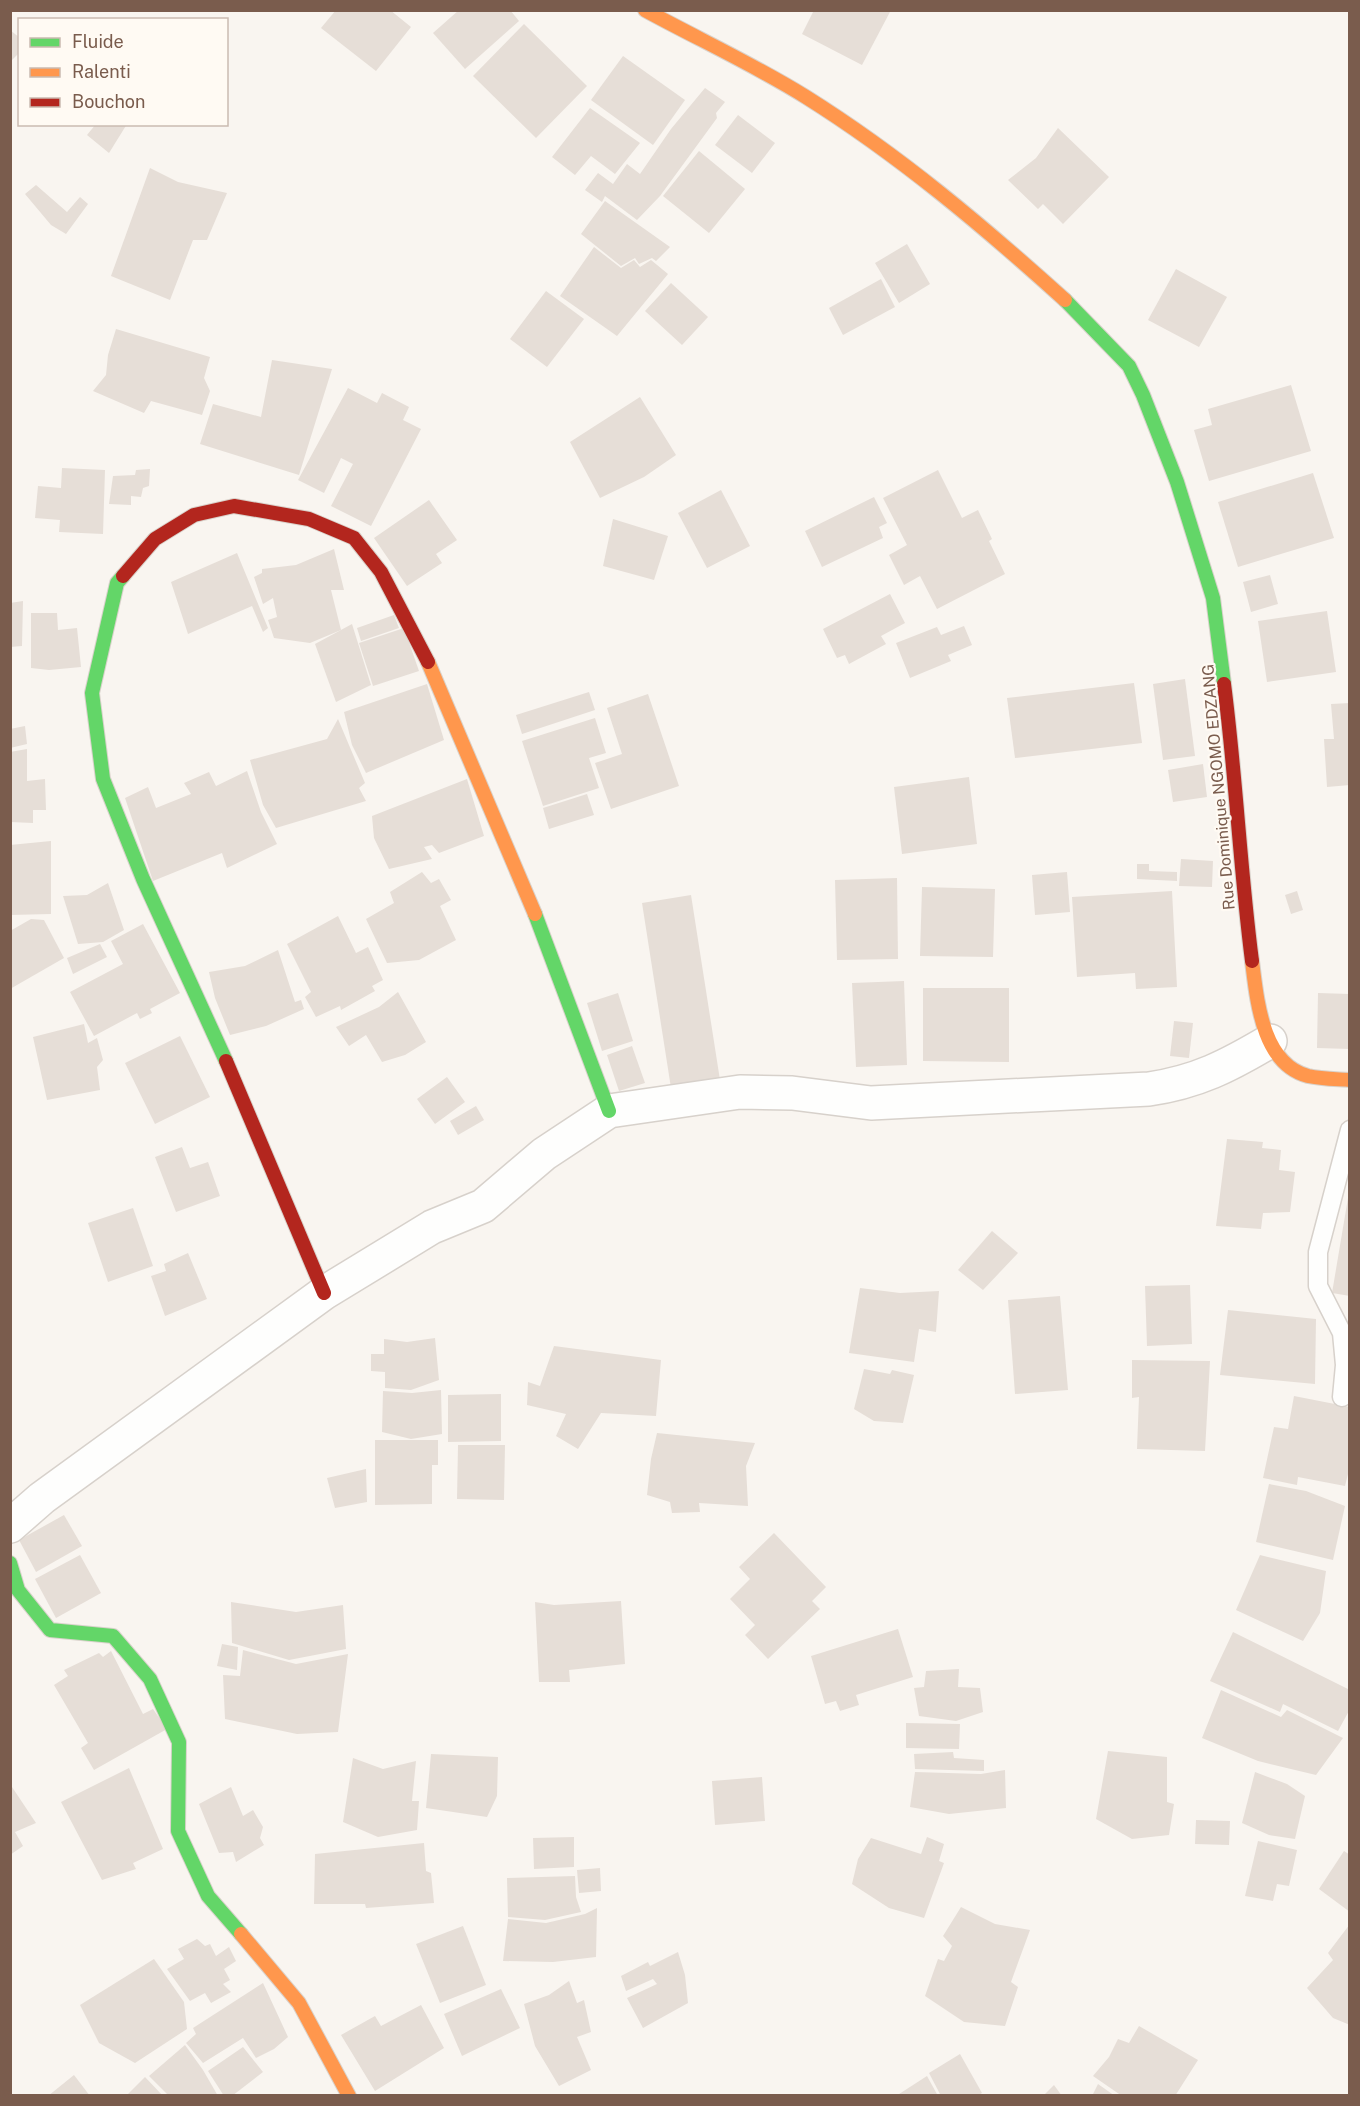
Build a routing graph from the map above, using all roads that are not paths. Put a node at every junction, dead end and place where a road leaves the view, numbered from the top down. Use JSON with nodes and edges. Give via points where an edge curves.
{"nodes":[{"id":1,"x":645,"y":10,"type":"edge"},
{"id":2,"x":1270,"y":1041,"type":"junction"},
{"id":3,"x":1350,"y":1080,"type":"edge"},
{"id":4,"x":609,"y":1111,"type":"junction"},
{"id":5,"x":1350,"y":1130,"type":"edge"},
{"id":6,"x":324,"y":1293,"type":"junction"},
{"id":7,"x":1342,"y":1397,"type":"dead end"},
{"id":8,"x":10,"y":1526,"type":"edge"},
{"id":9,"x":10,"y":1563,"type":"edge"},
{"id":10,"x":349,"y":2096,"type":"edge"}],
"edges":[{"from":1,"to":2,"type":"street","name":"Rue Dominique NGOMO EDZANG","via":[[805,96],[887,152],[968,213],[1084,318],[1129,366],[1177,482],[1213,598],[1240,818],[1253,985],[1258,1018]]},
{"from":2,"to":3,"type":"street","name":"Rue Dominique NGOMO EDZANG","via":[[1283,1064],[1307,1076]]},
{"from":2,"to":4,"type":"street","via":[[1215,1072],[1149,1089],[871,1103],[792,1093],[740,1092]]},
{"from":4,"to":6,"type":"street","via":[[544,1154],[483,1206],[432,1227]]},
{"from":4,"to":6,"type":"street","via":[[531,902],[418,638],[381,572],[354,538],[309,519],[234,507],[194,515],[155,539],[117,583],[92,693],[103,779]]},
{"from":5,"to":7,"type":"lane","via":[[1318,1252],[1318,1286],[1342,1334]]},
{"from":6,"to":8,"type":"street","via":[[42,1498]]},
{"from":9,"to":10,"type":"street","via":[[18,1590],[50,1630],[113,1636],[150,1680],[179,1742],[178,1831],[208,1896],[299,2003]]}]}
